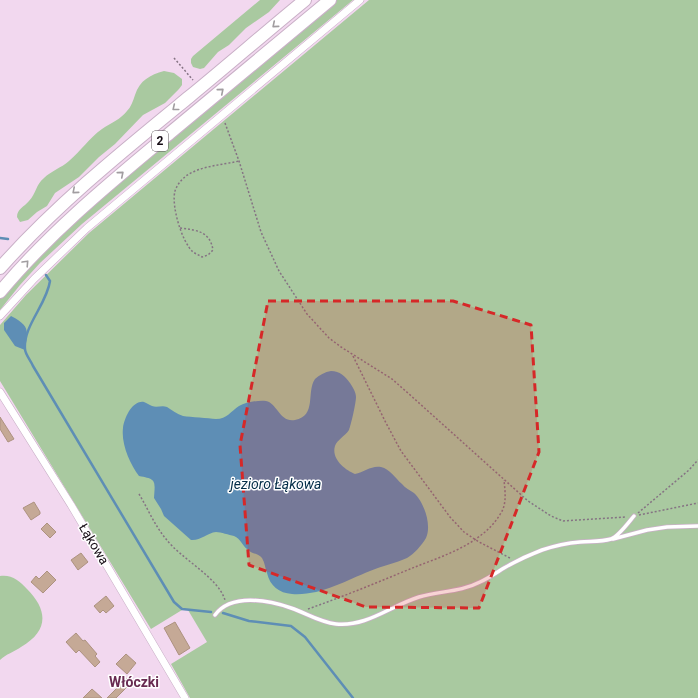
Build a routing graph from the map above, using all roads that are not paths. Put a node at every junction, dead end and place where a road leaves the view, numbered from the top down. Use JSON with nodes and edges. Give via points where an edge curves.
{"nodes":[{"id":1,"x":305,"y":0,"type":"edge"},
{"id":2,"x":330,"y":0,"type":"edge"},
{"id":3,"x":360,"y":0,"type":"edge"},
{"id":4,"x":0,"y":268,"type":"edge"},
{"id":5,"x":0,"y":292,"type":"edge"},
{"id":6,"x":0,"y":316,"type":"edge"},
{"id":7,"x":0,"y":392,"type":"edge"},
{"id":8,"x":634,"y":516,"type":"road end"},
{"id":9,"x":698,"y":526,"type":"edge"},
{"id":10,"x":612,"y":539,"type":"junction"},
{"id":11,"x":215,"y":615,"type":"dead end"},
{"id":12,"x":184,"y":698,"type":"edge"}],
"edges":[{"from":1,"to":4,"type":"highway","number":"2","one_way":true,"via":[[105,165],[41,224]]},
{"from":5,"to":2,"type":"highway","number":"2","one_way":true,"via":[[39,248],[87,203]]},
{"from":3,"to":6,"type":"street","via":[[87,228],[34,278]]},
{"from":7,"to":12,"type":"street","name":"Łąkowa","via":[[75,512]]},
{"from":8,"to":10,"type":"lane"},
{"from":9,"to":10,"type":"lane","via":[[654,529]]},
{"from":10,"to":11,"type":"lane","via":[[561,545],[544,550],[516,561],[466,588],[417,598],[360,622],[330,623],[264,601],[226,604]]}]}
